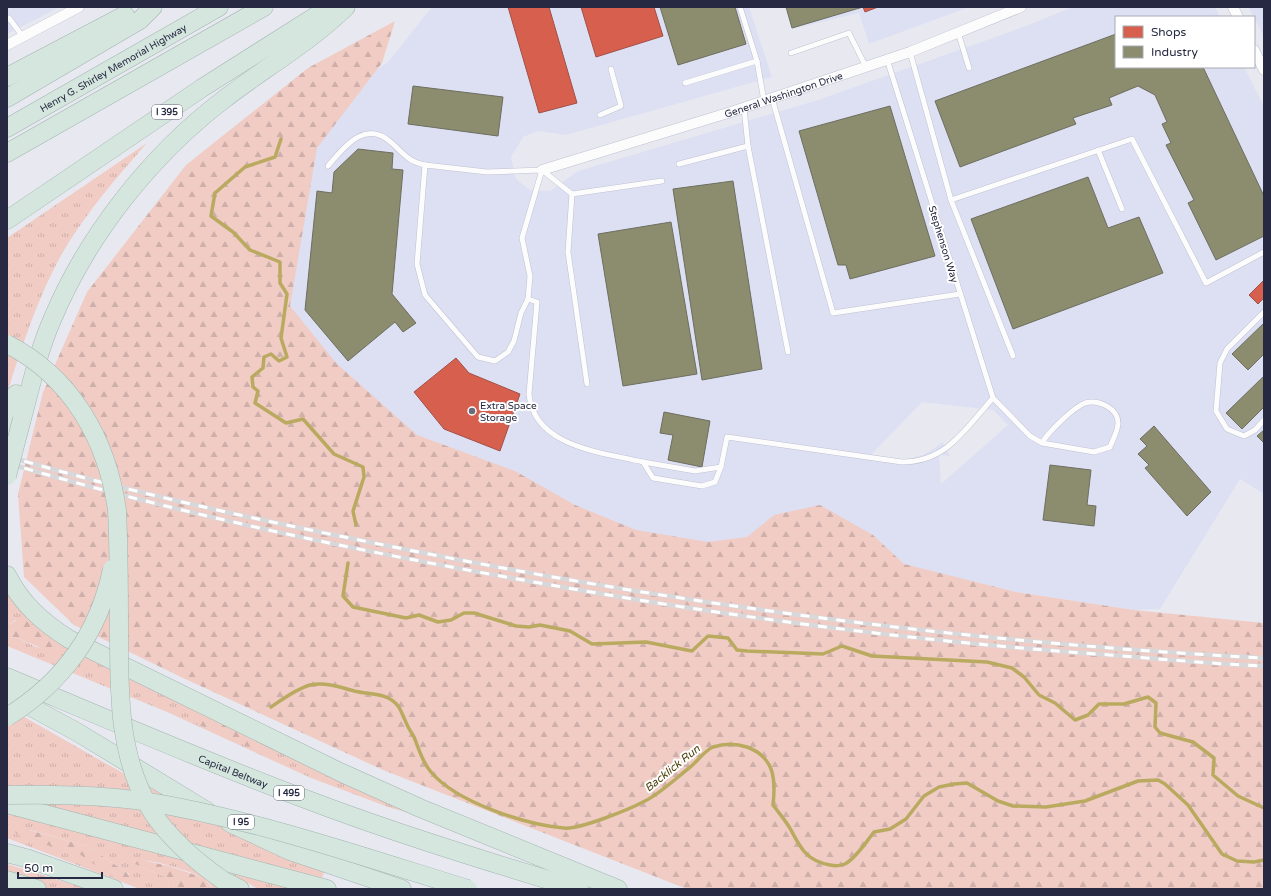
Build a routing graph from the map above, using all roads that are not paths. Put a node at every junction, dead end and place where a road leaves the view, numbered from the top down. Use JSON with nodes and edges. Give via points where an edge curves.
{"nodes":[{"id":1,"x":142,"y":7,"type":"edge"},
{"id":2,"x":153,"y":7,"type":"edge"},
{"id":3,"x":219,"y":7,"type":"edge"},
{"id":4,"x":264,"y":7,"type":"edge"},
{"id":5,"x":330,"y":7,"type":"edge"},
{"id":6,"x":346,"y":7,"type":"edge"},
{"id":7,"x":740,"y":7,"type":"edge"},
{"id":8,"x":1021,"y":7,"type":"edge"},
{"id":9,"x":1233,"y":7,"type":"edge"},
{"id":10,"x":75,"y":8,"type":"edge"},
{"id":11,"x":1238,"y":16,"type":"edge"},
{"id":12,"x":7,"y":20,"type":"edge"},
{"id":13,"x":958,"y":32,"type":"junction"},
{"id":14,"x":23,"y":36,"type":"junction"},
{"id":15,"x":7,"y":45,"type":"edge"},
{"id":16,"x":910,"y":52,"type":"junction"},
{"id":17,"x":1255,"y":52,"type":"edge"},
{"id":18,"x":791,"y":53,"type":"dead end"},
{"id":19,"x":887,"y":59,"type":"junction"},
{"id":20,"x":757,"y":61,"type":"junction"},
{"id":21,"x":866,"y":67,"type":"junction"},
{"id":22,"x":969,"y":68,"type":"dead end"},
{"id":23,"x":611,"y":69,"type":"dead end"},
{"id":24,"x":1264,"y":70,"type":"edge"},
{"id":25,"x":7,"y":77,"type":"edge"},
{"id":26,"x":685,"y":83,"type":"dead end"},
{"id":27,"x":7,"y":98,"type":"edge"},
{"id":28,"x":768,"y":99,"type":"junction"},
{"id":29,"x":92,"y":105,"type":"junction"},
{"id":30,"x":744,"y":108,"type":"junction"},
{"id":31,"x":600,"y":114,"type":"dead end"},
{"id":32,"x":7,"y":128,"type":"edge"},
{"id":33,"x":748,"y":146,"type":"junction"},
{"id":34,"x":1098,"y":150,"type":"junction"},
{"id":35,"x":7,"y":153,"type":"edge"},
{"id":36,"x":7,"y":163,"type":"edge"},
{"id":37,"x":679,"y":164,"type":"dead end"},
{"id":38,"x":425,"y":165,"type":"junction"},
{"id":39,"x":328,"y":166,"type":"dead end"},
{"id":40,"x":542,"y":170,"type":"junction"},
{"id":41,"x":662,"y":181,"type":"dead end"},
{"id":42,"x":572,"y":194,"type":"junction"},
{"id":43,"x":951,"y":200,"type":"junction"},
{"id":44,"x":1122,"y":209,"type":"dead end"},
{"id":45,"x":7,"y":220,"type":"edge"},
{"id":46,"x":1264,"y":252,"type":"edge"},
{"id":47,"x":960,"y":294,"type":"junction"},
{"id":48,"x":528,"y":299,"type":"junction"},
{"id":49,"x":1264,"y":312,"type":"edge"},
{"id":50,"x":7,"y":344,"type":"edge"},
{"id":51,"x":788,"y":352,"type":"dead end"},
{"id":52,"x":1013,"y":356,"type":"dead end"},
{"id":53,"x":587,"y":384,"type":"dead end"},
{"id":54,"x":993,"y":398,"type":"junction"},
{"id":55,"x":1264,"y":420,"type":"edge"},
{"id":56,"x":13,"y":421,"type":"edge"},
{"id":57,"x":1042,"y":443,"type":"junction"},
{"id":58,"x":644,"y":462,"type":"junction"},
{"id":59,"x":720,"y":466,"type":"junction"},
{"id":60,"x":7,"y":476,"type":"edge"},
{"id":61,"x":119,"y":538,"type":"junction"},
{"id":62,"x":7,"y":574,"type":"edge"},
{"id":63,"x":7,"y":677,"type":"edge"},
{"id":64,"x":7,"y":694,"type":"edge"},
{"id":65,"x":7,"y":717,"type":"edge"},
{"id":66,"x":7,"y":795,"type":"edge"},
{"id":67,"x":7,"y":804,"type":"edge"},
{"id":68,"x":7,"y":849,"type":"edge"},
{"id":69,"x":7,"y":853,"type":"edge"},
{"id":70,"x":28,"y":859,"type":"junction"},
{"id":71,"x":7,"y":880,"type":"edge"},
{"id":72,"x":234,"y":886,"type":"edge"},
{"id":73,"x":37,"y":889,"type":"edge"},
{"id":74,"x":114,"y":889,"type":"edge"},
{"id":75,"x":327,"y":889,"type":"edge"},
{"id":76,"x":402,"y":889,"type":"edge"},
{"id":77,"x":468,"y":889,"type":"edge"},
{"id":78,"x":579,"y":889,"type":"edge"},
{"id":79,"x":618,"y":889,"type":"edge"}],
"edges":[{"from":1,"to":25,"type":"highway"},
{"from":2,"to":27,"type":"highway","via":[[140,20]]},
{"from":3,"to":32,"type":"highway","name":"Henry G. Shirley Memorial Highway"},
{"from":4,"to":29,"type":"highway"},
{"from":5,"to":45,"type":"highway","number":"I 395","via":[[202,88]]},
{"from":6,"to":56,"type":"highway","via":[[325,27],[222,100],[176,141],[121,202],[79,265],[51,321]]},
{"from":7,"to":20,"type":"lane"},
{"from":8,"to":13,"type":"street","name":"General Washington Drive"},
{"from":9,"to":11,"type":"street"},
{"from":10,"to":14,"type":"street"},
{"from":12,"to":14,"type":"lane","via":[[10,18]]},
{"from":13,"to":16,"type":"street","name":"General Washington Drive"},
{"from":13,"to":22,"type":"lane"},
{"from":14,"to":15,"type":"street"},
{"from":16,"to":19,"type":"street","name":"General Washington Drive"},
{"from":16,"to":43,"type":"lane"},
{"from":17,"to":24,"type":"street"},
{"from":18,"to":21,"type":"lane","via":[[849,33]]},
{"from":19,"to":21,"type":"street","name":"General Washington Drive"},
{"from":19,"to":47,"type":"lane","name":"Stephenson Way"},
{"from":20,"to":26,"type":"lane"},
{"from":20,"to":28,"type":"lane"},
{"from":21,"to":28,"type":"street","name":"General Washington Drive"},
{"from":23,"to":31,"type":"lane","via":[[621,106]]},
{"from":28,"to":30,"type":"street","name":"General Washington Drive"},
{"from":28,"to":47,"type":"lane","via":[[833,313]]},
{"from":29,"to":35,"type":"highway"},
{"from":29,"to":36,"type":"highway"},
{"from":30,"to":33,"type":"lane"},
{"from":30,"to":40,"type":"street","name":"General Washington Drive"},
{"from":33,"to":37,"type":"lane"},
{"from":33,"to":51,"type":"lane"},
{"from":34,"to":43,"type":"lane"},
{"from":34,"to":44,"type":"lane"},
{"from":34,"to":46,"type":"lane","via":[[1132,139],[1206,283]]},
{"from":38,"to":39,"type":"lane","via":[[412,162],[384,137],[365,134],[350,142]]},
{"from":38,"to":40,"type":"lane","via":[[487,172]]},
{"from":38,"to":48,"type":"lane","via":[[417,264],[425,295],[478,357],[495,361],[508,352],[514,341],[521,313]]},
{"from":40,"to":42,"type":"lane"},
{"from":40,"to":48,"type":"lane","via":[[522,238],[530,276]]},
{"from":41,"to":42,"type":"lane"},
{"from":42,"to":53,"type":"lane","via":[[568,252]]},
{"from":43,"to":52,"type":"lane"},
{"from":47,"to":54,"type":"lane","name":"Stephenson Way"},
{"from":48,"to":58,"type":"lane","via":[[537,302],[529,394],[536,419],[550,433],[564,440],[590,450]]},
{"from":49,"to":55,"type":"lane","via":[[1227,349],[1220,363],[1216,410],[1227,429],[1244,436],[1255,430]]},
{"from":50,"to":61,"type":"highway","bridge":true,"via":[[50,373],[69,392],[84,413],[97,438],[114,486]]},
{"from":54,"to":57,"type":"lane","name":"Stephenson Way","via":[[1030,436]]},
{"from":54,"to":59,"type":"lane","via":[[948,448],[920,460],[902,462],[727,437]]},
{"from":56,"to":60,"type":"highway","bridge":true},
{"from":57,"to":57,"type":"lane","via":[[1094,452],[1110,447],[1117,429],[1117,419],[1106,406],[1093,402],[1084,403],[1046,435]]},
{"from":58,"to":59,"type":"lane","via":[[695,472]]},
{"from":58,"to":59,"type":"lane","via":[[653,478],[702,486],[715,482]]},
{"from":61,"to":65,"type":"highway","bridge":true,"via":[[101,610],[88,636],[71,662],[49,686],[26,706]]},
{"from":61,"to":72,"type":"highway","bridge":true,"via":[[119,686],[121,720],[130,758],[152,812],[204,867]]},
{"from":62,"to":79,"type":"highway","via":[[14,590],[30,609],[69,639],[340,772],[420,808]]},
{"from":63,"to":78,"type":"highway","name":"Capital Beltway","number":"I 495","via":[[176,749],[309,800],[450,850]]},
{"from":64,"to":76,"type":"highway","via":[[77,732],[190,802],[239,828],[290,851]]},
{"from":66,"to":77,"type":"highway","number":"I 95","bridge":true,"via":[[70,795],[143,801],[292,835]]},
{"from":67,"to":75,"type":"highway"},
{"from":68,"to":70,"type":"highway"},
{"from":69,"to":70,"type":"highway"},
{"from":70,"to":74,"type":"highway"},
{"from":71,"to":73,"type":"highway"}]}
